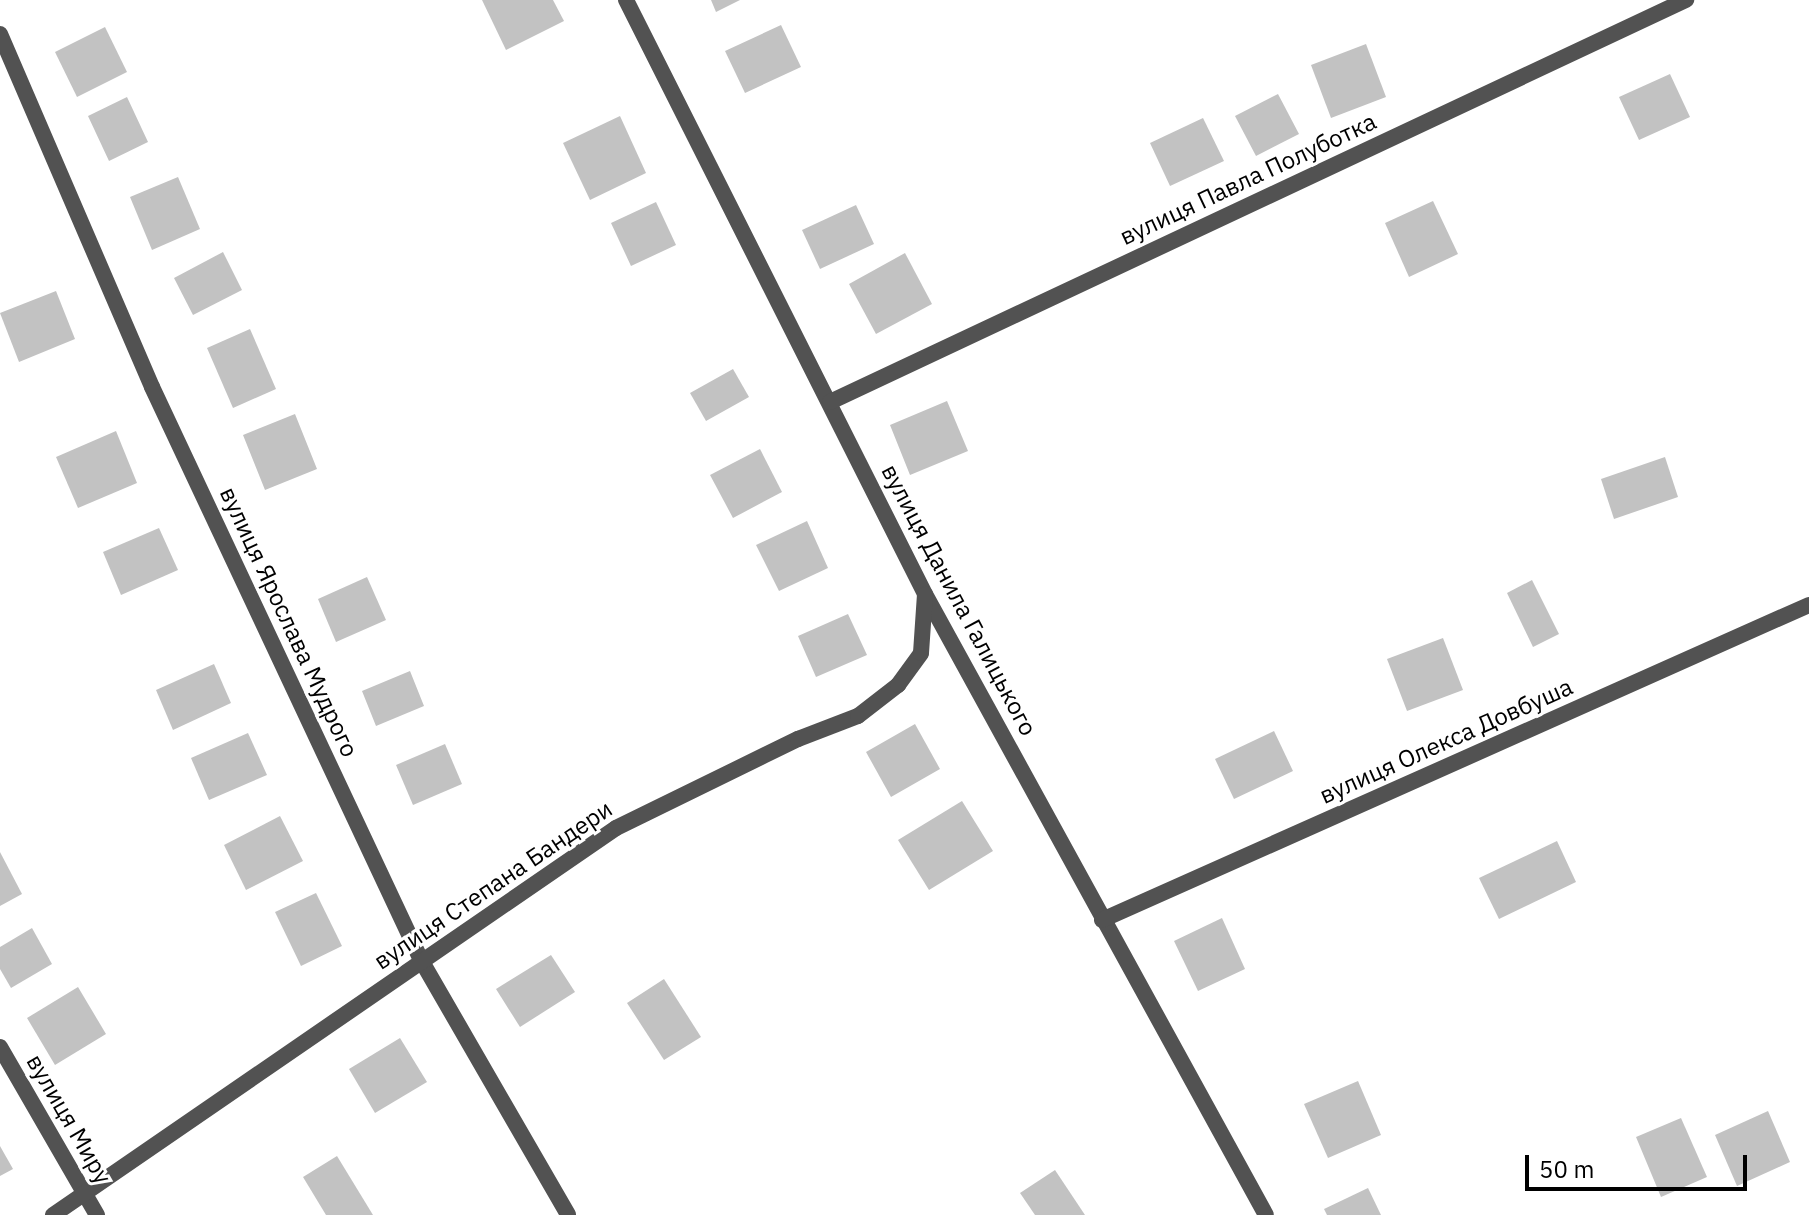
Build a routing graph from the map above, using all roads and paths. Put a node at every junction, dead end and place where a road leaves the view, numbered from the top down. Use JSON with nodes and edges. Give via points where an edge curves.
{"nodes":[{"id":1,"x":626,"y":0,"type":"edge"},
{"id":2,"x":1686,"y":0,"type":"edge"},
{"id":3,"x":0,"y":34,"type":"edge"},
{"id":4,"x":830,"y":402,"type":"junction"},
{"id":5,"x":925,"y":594,"type":"junction"},
{"id":6,"x":1809,"y":605,"type":"edge"},
{"id":7,"x":1102,"y":920,"type":"junction"},
{"id":8,"x":421,"y":960,"type":"junction"},
{"id":9,"x":0,"y":1047,"type":"edge"},
{"id":10,"x":85,"y":1194,"type":"junction"},
{"id":11,"x":53,"y":1215,"type":"edge"},
{"id":12,"x":97,"y":1215,"type":"edge"},
{"id":13,"x":568,"y":1215,"type":"edge"},
{"id":14,"x":1266,"y":1215,"type":"edge"}],
"edges":[{"from":1,"to":4,"type":"street","name":"вулиця Данила Галицького"},
{"from":2,"to":4,"type":"street","name":"вулиця Павла Полуботка"},
{"from":3,"to":8,"type":"street","name":"вулиця Ярослава Мудрого","via":[[152,387]]},
{"from":4,"to":5,"type":"street","name":"вулиця Данила Галицького"},
{"from":5,"to":7,"type":"street","name":"вулиця Данила Галицького"},
{"from":5,"to":8,"type":"street","name":"вулиця Степана Бандери","via":[[921,653],[898,685],[858,716],[798,739],[616,828]]},
{"from":6,"to":7,"type":"street","name":"вулиця Олекса Довбуша"},
{"from":7,"to":14,"type":"street","name":"вулиця Данила Галицького"},
{"from":8,"to":10,"type":"street","name":"вулиця Степана Бандери"},
{"from":8,"to":13,"type":"street","name":"вулиця Ярослава Мудрого"},
{"from":9,"to":10,"type":"street","name":"вулиця Миру"},
{"from":10,"to":11,"type":"street","name":"вулиця Степана Бандери"},
{"from":10,"to":12,"type":"street","name":"вулиця Миру"}]}
